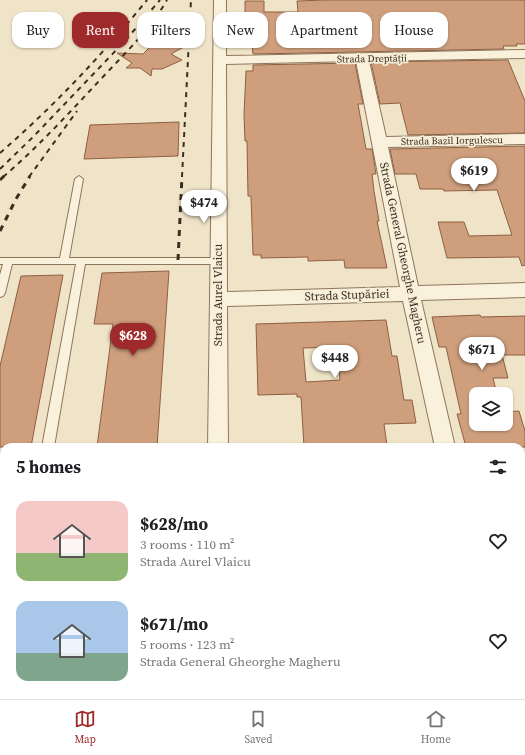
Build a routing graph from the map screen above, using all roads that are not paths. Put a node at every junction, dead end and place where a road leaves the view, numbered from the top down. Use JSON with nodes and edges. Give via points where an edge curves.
{"nodes":[{"id":1,"x":220,"y":0,"type":"edge"},
{"id":2,"x":525,"y":54,"type":"edge"},
{"id":3,"x":362,"y":58,"type":"junction"},
{"id":4,"x":219,"y":60,"type":"junction"},
{"id":5,"x":525,"y":139,"type":"edge"},
{"id":6,"x":380,"y":142,"type":"junction"},
{"id":7,"x":79,"y":179,"type":"dead end"},
{"id":8,"x":4,"y":261,"type":"edge"},
{"id":9,"x":218,"y":261,"type":"junction"},
{"id":10,"x":64,"y":262,"type":"junction"},
{"id":11,"x":81,"y":262,"type":"junction"},
{"id":12,"x":525,"y":290,"type":"edge"},
{"id":13,"x":0,"y":293,"type":"edge"},
{"id":14,"x":411,"y":293,"type":"junction"},
{"id":15,"x":218,"y":299,"type":"junction"},
{"id":16,"x":49,"y":443,"type":"edge"},
{"id":17,"x":218,"y":443,"type":"edge"},
{"id":18,"x":444,"y":443,"type":"edge"}],
"edges":[{"from":1,"to":4,"type":"street","name":"Strada Aurel Vlaicu"},
{"from":2,"to":3,"type":"street","name":"Strada Dreptății"},
{"from":3,"to":4,"type":"street","name":"Strada Dreptății"},
{"from":3,"to":6,"type":"street","name":"Strada General Gheorghe Magheru"},
{"from":4,"to":9,"type":"street","name":"Strada Aurel Vlaicu"},
{"from":5,"to":6,"type":"street","name":"Strada Bazil Iorgulescu"},
{"from":6,"to":14,"type":"street","name":"Strada General Gheorghe Magheru"},
{"from":7,"to":10,"type":"lane"},
{"from":8,"to":10,"type":"lane"},
{"from":8,"to":13,"type":"lane"},
{"from":9,"to":11,"type":"lane"},
{"from":9,"to":15,"type":"street","name":"Strada Aurel Vlaicu"},
{"from":10,"to":11,"type":"lane"},
{"from":11,"to":16,"type":"lane"},
{"from":12,"to":14,"type":"street","name":"Strada Stupăriei"},
{"from":14,"to":15,"type":"street","name":"Strada Stupăriei"},
{"from":14,"to":18,"type":"street","name":"Strada General Gheorghe Magheru"},
{"from":15,"to":17,"type":"street","name":"Strada Aurel Vlaicu"}]}
